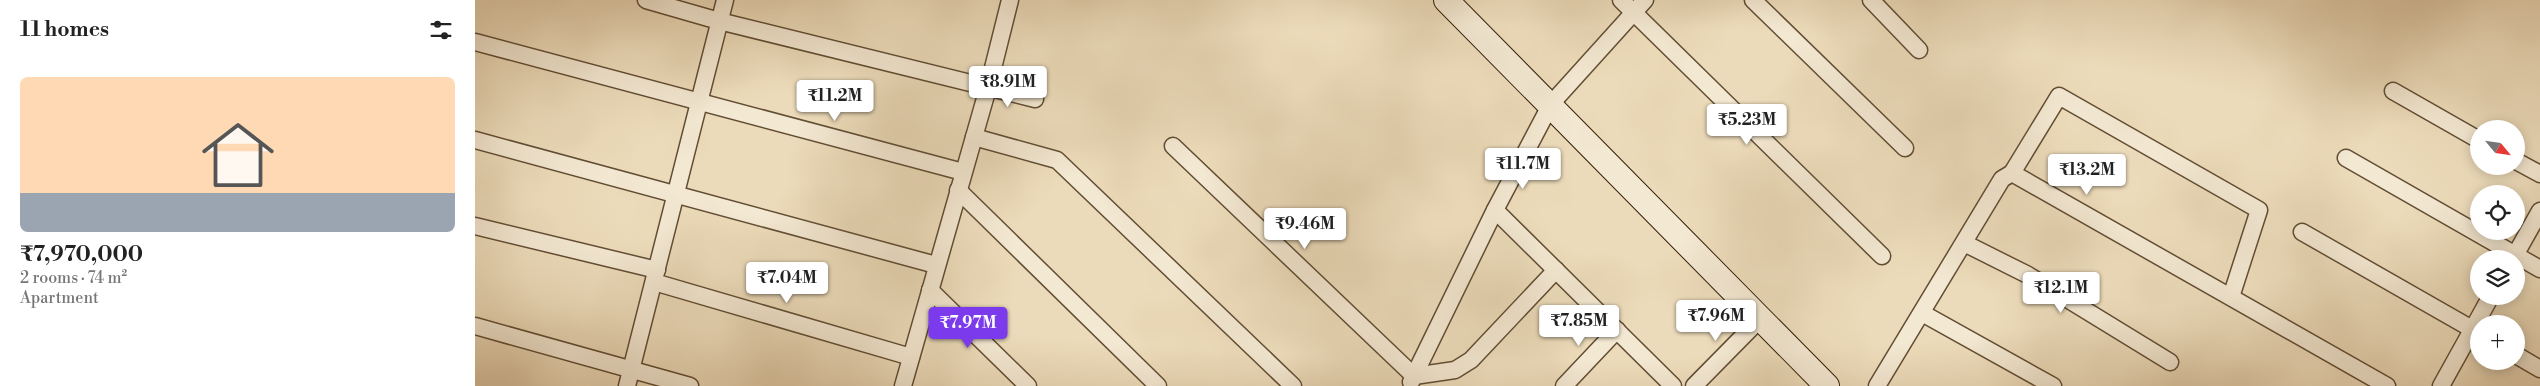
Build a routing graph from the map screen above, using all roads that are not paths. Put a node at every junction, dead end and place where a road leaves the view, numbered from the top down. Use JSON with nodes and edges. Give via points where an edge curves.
{"nodes":[{"id":1,"x":646,"y":0,"type":"edge"},
{"id":2,"x":725,"y":0,"type":"edge"},
{"id":3,"x":1010,"y":0,"type":"edge"},
{"id":4,"x":1446,"y":0,"type":"edge"},
{"id":5,"x":1621,"y":0,"type":"edge"},
{"id":6,"x":1645,"y":0,"type":"edge"},
{"id":7,"x":1753,"y":0,"type":"edge"},
{"id":8,"x":1871,"y":0,"type":"edge"},
{"id":9,"x":1634,"y":13,"type":"junction"},
{"id":10,"x":719,"y":21,"type":"junction"},
{"id":11,"x":475,"y":42,"type":"edge"},
{"id":12,"x":1919,"y":50,"type":"dead end"},
{"id":13,"x":988,"y":88,"type":"junction"},
{"id":14,"x":2393,"y":91,"type":"dead end"},
{"id":15,"x":1035,"y":99,"type":"dead end"},
{"id":16,"x":699,"y":102,"type":"junction"},
{"id":17,"x":1551,"y":104,"type":"junction"},
{"id":18,"x":2470,"y":135,"type":"edge"},
{"id":19,"x":974,"y":137,"type":"junction"},
{"id":20,"x":475,"y":140,"type":"edge"},
{"id":21,"x":1173,"y":146,"type":"dead end"},
{"id":22,"x":1905,"y":148,"type":"dead end"},
{"id":23,"x":2346,"y":158,"type":"dead end"},
{"id":24,"x":2525,"y":166,"type":"edge"},
{"id":25,"x":963,"y":172,"type":"junction"},
{"id":26,"x":2012,"y":173,"type":"junction"},
{"id":27,"x":2540,"y":174,"type":"edge"},
{"id":28,"x":959,"y":190,"type":"junction"},
{"id":29,"x":675,"y":194,"type":"junction"},
{"id":30,"x":1495,"y":210,"type":"junction"},
{"id":31,"x":2540,"y":210,"type":"edge"},
{"id":32,"x":475,"y":226,"type":"edge"},
{"id":33,"x":2302,"y":232,"type":"dead end"},
{"id":34,"x":1964,"y":243,"type":"junction"},
{"id":35,"x":2502,"y":250,"type":"edge"},
{"id":36,"x":2518,"y":250,"type":"edge"},
{"id":37,"x":1882,"y":256,"type":"dead end"},
{"id":38,"x":2525,"y":262,"type":"edge"},
{"id":39,"x":936,"y":265,"type":"junction"},
{"id":40,"x":2540,"y":269,"type":"edge"},
{"id":41,"x":1556,"y":270,"type":"junction"},
{"id":42,"x":656,"y":276,"type":"junction"},
{"id":43,"x":930,"y":290,"type":"junction"},
{"id":44,"x":2231,"y":297,"type":"junction"},
{"id":45,"x":1922,"y":313,"type":"junction"},
{"id":46,"x":1759,"y":319,"type":"junction"},
{"id":47,"x":475,"y":326,"type":"edge"},
{"id":48,"x":2470,"y":329,"type":"edge"},
{"id":49,"x":1617,"y":330,"type":"junction"},
{"id":50,"x":2470,"y":341,"type":"edge"},
{"id":51,"x":911,"y":357,"type":"junction"},
{"id":52,"x":2525,"y":360,"type":"edge"},
{"id":53,"x":2170,"y":362,"type":"dead end"},
{"id":54,"x":2540,"y":369,"type":"edge"},
{"id":55,"x":629,"y":378,"type":"edge"},
{"id":56,"x":1412,"y":381,"type":"edge"},
{"id":57,"x":690,"y":386,"type":"edge"},
{"id":58,"x":903,"y":386,"type":"edge"},
{"id":59,"x":1028,"y":386,"type":"edge"},
{"id":60,"x":1158,"y":386,"type":"edge"},
{"id":61,"x":1293,"y":386,"type":"edge"},
{"id":62,"x":1564,"y":386,"type":"edge"},
{"id":63,"x":1673,"y":386,"type":"edge"},
{"id":64,"x":1694,"y":386,"type":"edge"},
{"id":65,"x":1827,"y":386,"type":"edge"},
{"id":66,"x":1877,"y":386,"type":"edge"},
{"id":67,"x":2053,"y":386,"type":"edge"},
{"id":68,"x":2387,"y":386,"type":"edge"},
{"id":69,"x":2441,"y":386,"type":"edge"}],
"edges":[{"from":1,"to":10,"type":"street"},
{"from":2,"to":10,"type":"street"},
{"from":3,"to":13,"type":"street"},
{"from":4,"to":17,"type":"main road"},
{"from":5,"to":9,"type":"street"},
{"from":6,"to":9,"type":"street"},
{"from":7,"to":22,"type":"street"},
{"from":8,"to":12,"type":"street"},
{"from":9,"to":17,"type":"street"},
{"from":9,"to":37,"type":"street"},
{"from":10,"to":13,"type":"street"},
{"from":10,"to":16,"type":"street"},
{"from":11,"to":16,"type":"street"},
{"from":13,"to":15,"type":"street"},
{"from":13,"to":19,"type":"street"},
{"from":14,"to":18,"type":"street"},
{"from":16,"to":25,"type":"street"},
{"from":16,"to":29,"type":"street"},
{"from":17,"to":30,"type":"street"},
{"from":17,"to":46,"type":"main road"},
{"from":19,"to":25,"type":"street"},
{"from":19,"to":61,"type":"street","via":[[1057,160]]},
{"from":20,"to":29,"type":"street"},
{"from":21,"to":56,"type":"street"},
{"from":23,"to":35,"type":"street"},
{"from":24,"to":27,"type":"street"},
{"from":25,"to":28,"type":"street"},
{"from":26,"to":34,"type":"street","via":[[2002,179]]},
{"from":26,"to":44,"type":"street"},
{"from":26,"to":44,"type":"street","via":[[2059,96],[2067,100],[2259,210]]},
{"from":28,"to":39,"type":"street"},
{"from":28,"to":60,"type":"street"},
{"from":29,"to":39,"type":"street"},
{"from":29,"to":42,"type":"street"},
{"from":30,"to":41,"type":"street"},
{"from":30,"to":56,"type":"street"},
{"from":31,"to":36,"type":"street"},
{"from":32,"to":42,"type":"street"},
{"from":33,"to":48,"type":"street"},
{"from":34,"to":45,"type":"street"},
{"from":34,"to":53,"type":"street","via":[[2027,275]]},
{"from":38,"to":40,"type":"street"},
{"from":39,"to":43,"type":"street"},
{"from":41,"to":49,"type":"street"},
{"from":41,"to":56,"type":"street","via":[[1471,360],[1455,370]]},
{"from":42,"to":51,"type":"street"},
{"from":42,"to":55,"type":"street"},
{"from":43,"to":51,"type":"street"},
{"from":43,"to":59,"type":"street"},
{"from":44,"to":68,"type":"street"},
{"from":45,"to":66,"type":"street"},
{"from":45,"to":67,"type":"street"},
{"from":46,"to":64,"type":"street"},
{"from":46,"to":65,"type":"main road"},
{"from":47,"to":55,"type":"street"},
{"from":49,"to":62,"type":"street"},
{"from":49,"to":63,"type":"street"},
{"from":50,"to":69,"type":"street"},
{"from":51,"to":58,"type":"street"},
{"from":52,"to":54,"type":"street"},
{"from":55,"to":57,"type":"street"}]}
